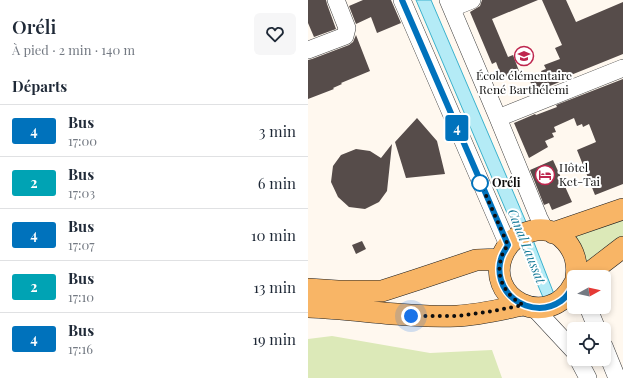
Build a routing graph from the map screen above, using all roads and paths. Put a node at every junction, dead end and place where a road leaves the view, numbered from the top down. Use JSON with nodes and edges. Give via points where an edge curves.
{"nodes":[{"id":1,"x":336,"y":0,"type":"edge"},
{"id":2,"x":402,"y":0,"type":"edge"},
{"id":3,"x":472,"y":0,"type":"edge"},
{"id":4,"x":450,"y":4,"type":"edge"},
{"id":5,"x":308,"y":50,"type":"edge"},
{"id":6,"x":623,"y":68,"type":"edge"},
{"id":7,"x":498,"y":118,"type":"junction"},
{"id":8,"x":623,"y":209,"type":"edge"},
{"id":9,"x":544,"y":231,"type":"junction"},
{"id":10,"x":508,"y":247,"type":"junction"},
{"id":11,"x":623,"y":247,"type":"edge"},
{"id":12,"x":577,"y":270,"type":"edge"},
{"id":13,"x":593,"y":270,"type":"edge"},
{"id":14,"x":308,"y":289,"type":"edge"},
{"id":15,"x":567,"y":295,"type":"edge"},
{"id":16,"x":308,"y":307,"type":"edge"},
{"id":17,"x":533,"y":307,"type":"junction"},
{"id":18,"x":567,"y":343,"type":"edge"},
{"id":19,"x":611,"y":363,"type":"edge"},
{"id":20,"x":582,"y":366,"type":"edge"},
{"id":21,"x":588,"y":378,"type":"edge"},
{"id":22,"x":617,"y":378,"type":"edge"}],
"edges":[{"from":1,"to":5,"type":"street","via":[[347,28],[345,36]]},
{"from":2,"to":10,"type":"street"},
{"from":3,"to":4,"type":"street"},
{"from":4,"to":7,"type":"street"},
{"from":6,"to":7,"type":"street"},
{"from":7,"to":9,"type":"street"},
{"from":8,"to":9,"type":"main road"},
{"from":9,"to":10,"type":"main road","via":[[524,233]]},
{"from":9,"to":12,"type":"main road","via":[[564,240],[573,252]]},
{"from":10,"to":14,"type":"main road","via":[[382,291]]},
{"from":10,"to":17,"type":"main road","via":[[499,268],[502,284],[511,297]]},
{"from":11,"to":13,"type":"main road"},
{"from":15,"to":17,"type":"main road","via":[[552,306]]},
{"from":16,"to":17,"type":"main road","via":[[411,316],[458,316]]},
{"from":17,"to":18,"type":"street"},
{"from":19,"to":22,"type":"street"},
{"from":20,"to":21,"type":"street"}]}
